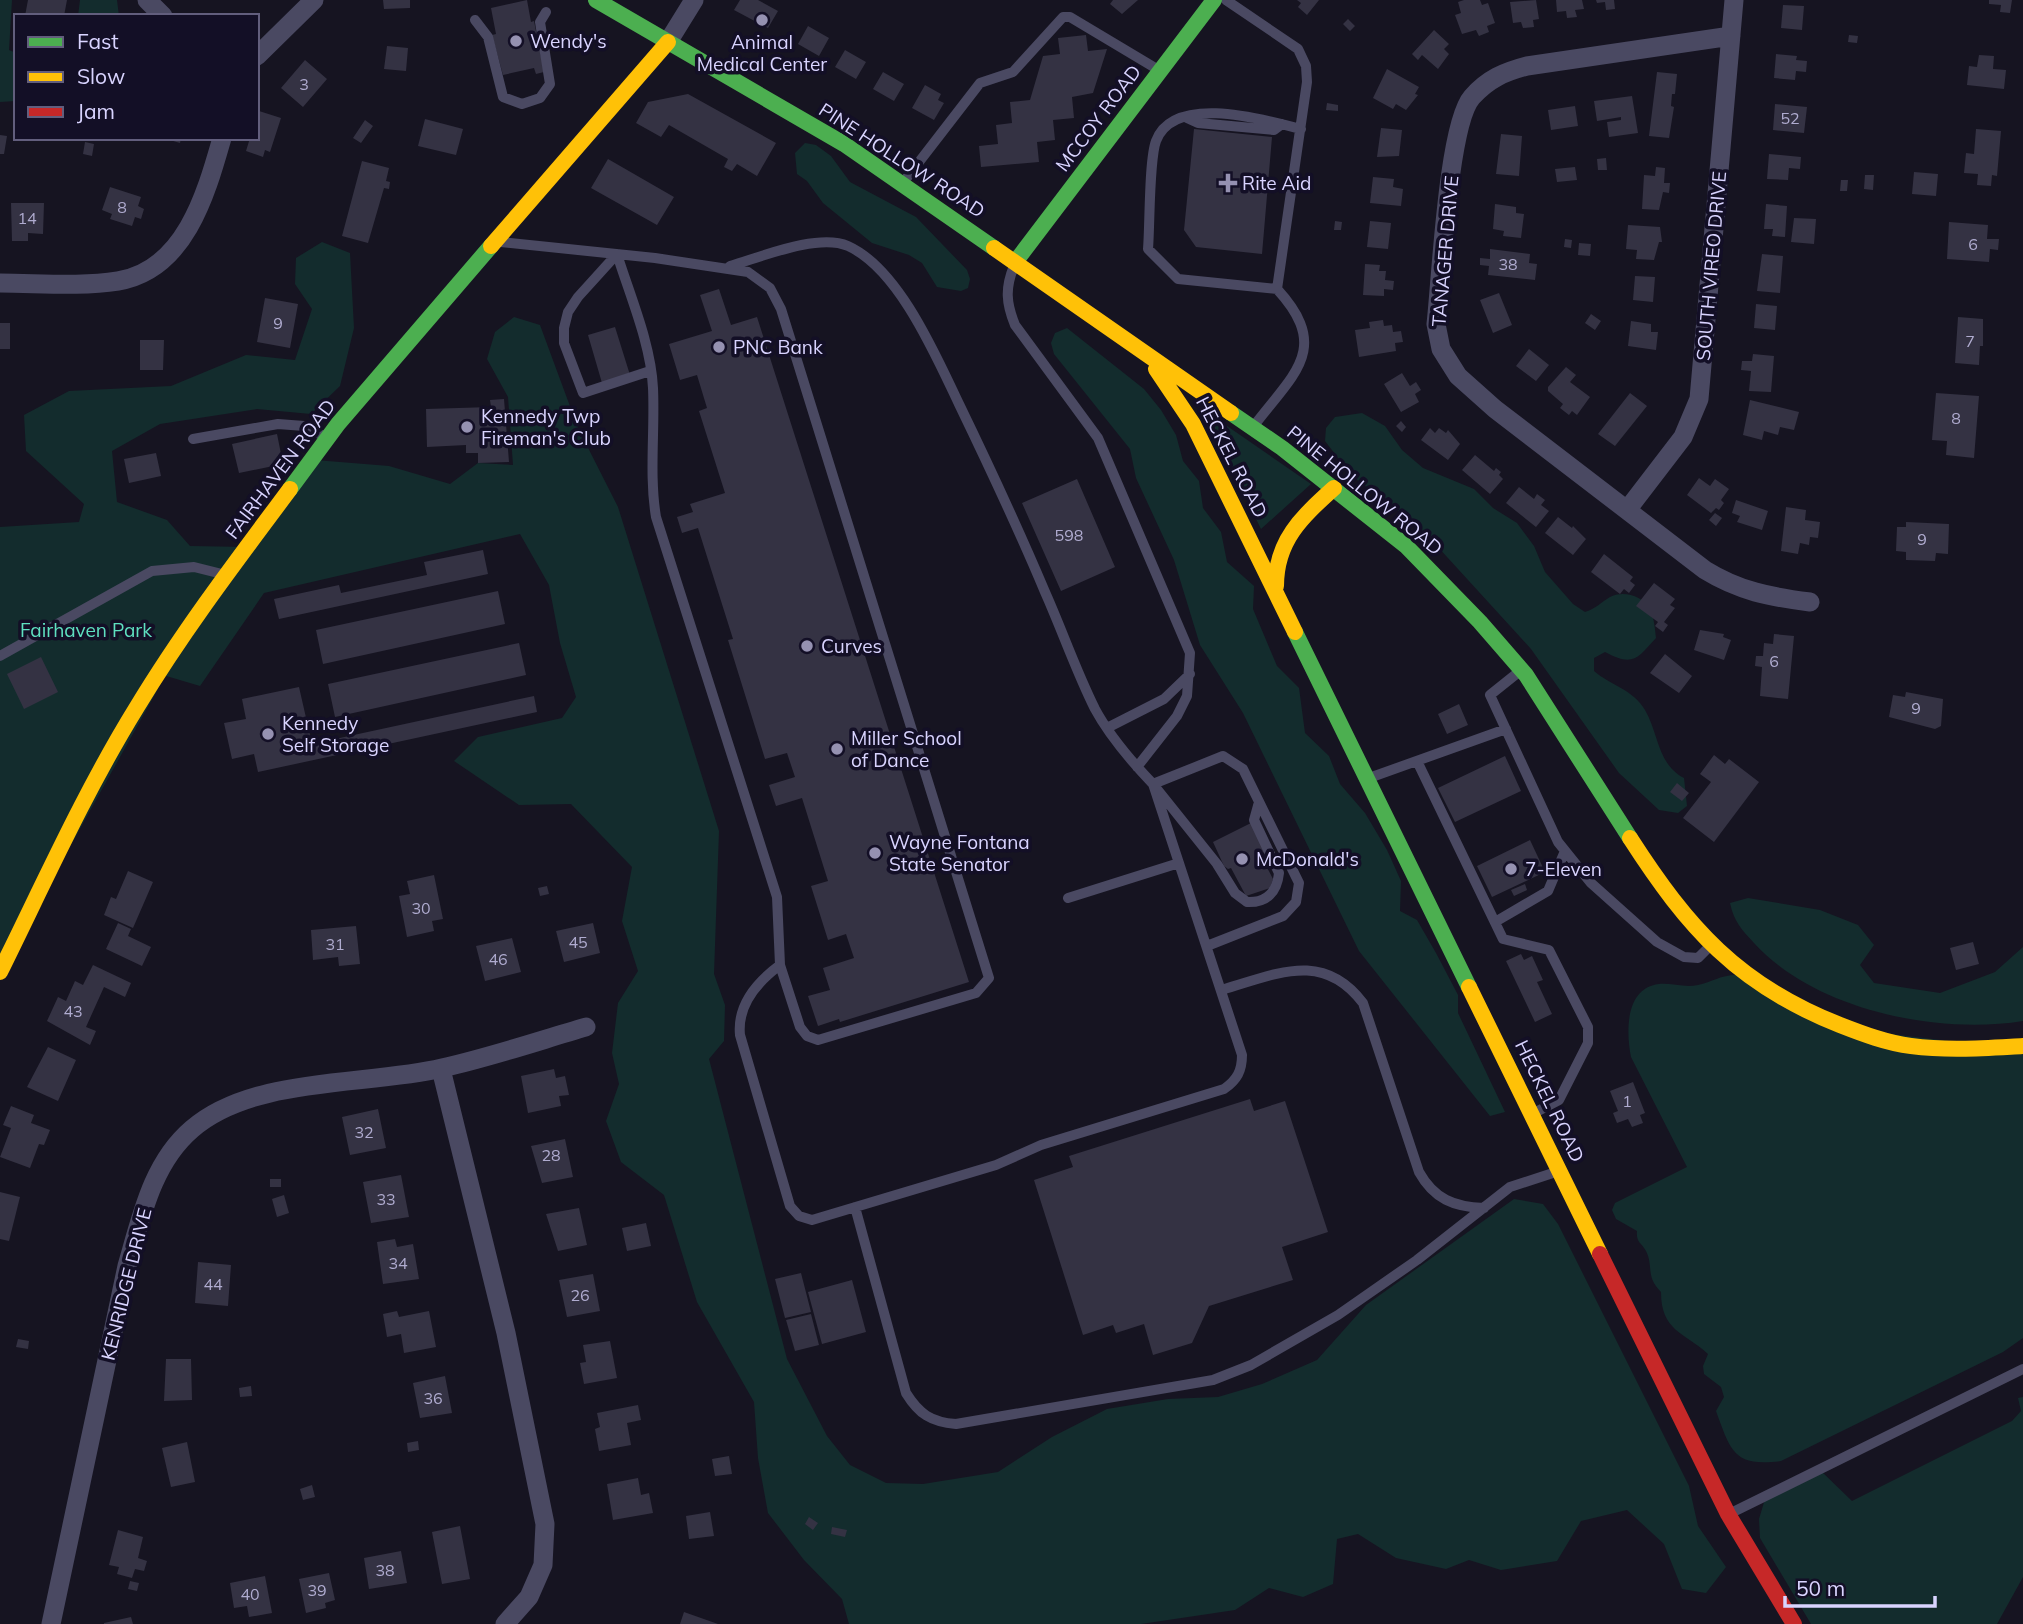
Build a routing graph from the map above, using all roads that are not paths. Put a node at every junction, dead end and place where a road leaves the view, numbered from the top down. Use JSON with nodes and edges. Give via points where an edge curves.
{"nodes":[{"id":1,"x":147,"y":0,"type":"edge"},
{"id":2,"x":314,"y":0,"type":"edge"},
{"id":3,"x":596,"y":0,"type":"edge"},
{"id":4,"x":694,"y":0,"type":"edge"},
{"id":5,"x":1214,"y":0,"type":"edge"},
{"id":6,"x":1226,"y":0,"type":"edge"},
{"id":7,"x":1734,"y":0,"type":"edge"},
{"id":8,"x":546,"y":12,"type":"dead end"},
{"id":9,"x":161,"y":14,"type":"edge"},
{"id":10,"x":475,"y":20,"type":"dead end"},
{"id":11,"x":1731,"y":36,"type":"junction"},
{"id":12,"x":668,"y":42,"type":"junction"},
{"id":13,"x":259,"y":54,"type":"edge"},
{"id":14,"x":1159,"y":71,"type":"junction"},
{"id":15,"x":1301,"y":128,"type":"junction"},
{"id":16,"x":221,"y":140,"type":"edge"},
{"id":17,"x":902,"y":185,"type":"junction"},
{"id":18,"x":498,"y":242,"type":"junction"},
{"id":19,"x":617,"y":254,"type":"junction"},
{"id":20,"x":1016,"y":261,"type":"junction"},
{"id":21,"x":726,"y":267,"type":"junction"},
{"id":22,"x":0,"y":283,"type":"edge"},
{"id":23,"x":1277,"y":289,"type":"junction"},
{"id":24,"x":1139,"y":348,"type":"junction"},
{"id":25,"x":650,"y":371,"type":"junction"},
{"id":26,"x":1253,"y":428,"type":"junction"},
{"id":27,"x":328,"y":438,"type":"junction"},
{"id":28,"x":192,"y":439,"type":"dead end"},
{"id":29,"x":1334,"y":488,"type":"junction"},
{"id":30,"x":1627,"y":510,"type":"junction"},
{"id":31,"x":226,"y":576,"type":"junction"},
{"id":32,"x":1277,"y":592,"type":"junction"},
{"id":33,"x":1810,"y":603,"type":"dead end"},
{"id":34,"x":0,"y":656,"type":"edge"},
{"id":35,"x":1521,"y":670,"type":"junction"},
{"id":36,"x":1191,"y":674,"type":"junction"},
{"id":37,"x":1107,"y":728,"type":"junction"},
{"id":38,"x":1506,"y":729,"type":"junction"},
{"id":39,"x":1417,"y":761,"type":"junction"},
{"id":40,"x":1137,"y":767,"type":"junction"},
{"id":41,"x":1368,"y":778,"type":"junction"},
{"id":42,"x":1153,"y":784,"type":"junction"},
{"id":43,"x":1259,"y":802,"type":"junction"},
{"id":44,"x":1565,"y":851,"type":"junction"},
{"id":45,"x":1179,"y":863,"type":"junction"},
{"id":46,"x":1068,"y":898,"type":"dead end"},
{"id":47,"x":1495,"y":922,"type":"junction"},
{"id":48,"x":1712,"y":945,"type":"junction"},
{"id":49,"x":1207,"y":946,"type":"junction"},
{"id":50,"x":780,"y":965,"type":"junction"},
{"id":51,"x":0,"y":972,"type":"edge"},
{"id":52,"x":1221,"y":990,"type":"junction"},
{"id":53,"x":586,"y":1027,"type":"dead end"},
{"id":54,"x":2023,"y":1046,"type":"edge"},
{"id":55,"x":441,"y":1069,"type":"junction"},
{"id":56,"x":1532,"y":1113,"type":"junction"},
{"id":57,"x":1560,"y":1171,"type":"junction"},
{"id":58,"x":855,"y":1207,"type":"junction"},
{"id":59,"x":1483,"y":1208,"type":"junction"},
{"id":60,"x":2022,"y":1369,"type":"edge"},
{"id":61,"x":1728,"y":1514,"type":"junction"},
{"id":62,"x":51,"y":1624,"type":"edge"},
{"id":63,"x":505,"y":1624,"type":"edge"},
{"id":64,"x":1794,"y":1624,"type":"edge"}],
"edges":[{"from":1,"to":9,"type":"street"},
{"from":2,"to":13,"type":"street"},
{"from":3,"to":12,"type":"street","name":"PINE HOLLOW ROAD"},
{"from":4,"to":12,"type":"street"},
{"from":5,"to":14,"type":"street","name":"MCCOY ROAD"},
{"from":6,"to":15,"type":"lane","via":[[1298,49],[1307,66]]},
{"from":7,"to":11,"type":"street","name":"SOUTH VIREO DRIVE"},
{"from":8,"to":10,"type":"lane","via":[[540,22],[550,83],[540,97],[522,104],[503,97],[488,37]]},
{"from":11,"to":30,"type":"street","name":"SOUTH VIREO DRIVE","via":[[1699,399],[1683,437]]},
{"from":11,"to":30,"type":"street","name":"TANAGER DRIVE","via":[[1527,66],[1496,75],[1470,99],[1456,130],[1436,324],[1441,349],[1458,376],[1495,409]]},
{"from":12,"to":17,"type":"street","name":"PINE HOLLOW ROAD","via":[[844,145]]},
{"from":12,"to":18,"type":"street","name":"FAIRHAVEN ROAD"},
{"from":14,"to":17,"type":"lane","via":[[1063,17],[1013,72],[980,83]]},
{"from":14,"to":20,"type":"street","name":"MCCOY ROAD"},
{"from":15,"to":23,"type":"lane"},
{"from":15,"to":23,"type":"lane","via":[[1270,119],[1193,114],[1166,128],[1156,144],[1148,249],[1178,279]]},
{"from":16,"to":22,"type":"street","via":[[210,181],[182,240],[164,260],[120,281]]},
{"from":17,"to":20,"type":"street","name":"PINE HOLLOW ROAD"},
{"from":18,"to":19,"type":"lane"},
{"from":18,"to":27,"type":"street","name":"FAIRHAVEN ROAD"},
{"from":19,"to":21,"type":"lane"},
{"from":19,"to":25,"type":"lane"},
{"from":19,"to":25,"type":"lane","via":[[568,312],[564,343],[583,393]]},
{"from":20,"to":24,"type":"street","name":"PINE HOLLOW ROAD"},
{"from":20,"to":36,"type":"lane","via":[[1007,308],[1098,438],[1191,653]]},
{"from":21,"to":37,"type":"lane","via":[[825,242],[846,245],[884,273],[939,362]]},
{"from":21,"to":50,"type":"lane","via":[[762,280],[781,309],[989,978],[976,993],[818,1040],[800,1027]]},
{"from":23,"to":26,"type":"lane","via":[[1303,324],[1304,353]]},
{"from":24,"to":26,"type":"street","name":"PINE HOLLOW ROAD"},
{"from":24,"to":32,"type":"street","name":"HECKEL ROAD","via":[[1194,424]]},
{"from":25,"to":50,"type":"lane","via":[[656,517],[777,897]]},
{"from":26,"to":29,"type":"street","name":"PINE HOLLOW ROAD"},
{"from":27,"to":28,"type":"lane","via":[[304,426],[278,425]]},
{"from":27,"to":31,"type":"street","name":"FAIRHAVEN ROAD"},
{"from":29,"to":32,"type":"street","name":"HECKEL ROAD","via":[[1284,539],[1275,570]]},
{"from":29,"to":35,"type":"street","name":"PINE HOLLOW ROAD","via":[[1406,546]]},
{"from":30,"to":33,"type":"street","name":"TANAGER DRIVE","via":[[1732,587]]},
{"from":31,"to":34,"type":"lane","via":[[194,567],[152,571]]},
{"from":31,"to":51,"type":"street","name":"FAIRHAVEN ROAD","via":[[136,708]]},
{"from":32,"to":41,"type":"street","name":"HECKEL ROAD"},
{"from":35,"to":38,"type":"lane","via":[[1490,695]]},
{"from":35,"to":48,"type":"street","name":"PINE HOLLOW ROAD","via":[[1663,889]]},
{"from":36,"to":37,"type":"lane","via":[[1164,699]]},
{"from":36,"to":40,"type":"lane","via":[[1177,716]]},
{"from":37,"to":40,"type":"lane"},
{"from":38,"to":39,"type":"lane"},
{"from":38,"to":44,"type":"lane"},
{"from":39,"to":41,"type":"lane"},
{"from":39,"to":47,"type":"lane"},
{"from":40,"to":42,"type":"lane"},
{"from":41,"to":56,"type":"street","name":"HECKEL ROAD"},
{"from":42,"to":43,"type":"lane","via":[[1223,756],[1243,769]]},
{"from":42,"to":43,"type":"lane","via":[[1235,893],[1247,902],[1266,898],[1279,880],[1254,820]]},
{"from":42,"to":45,"type":"lane"},
{"from":43,"to":49,"type":"lane","via":[[1299,883],[1296,902],[1283,916]]},
{"from":44,"to":47,"type":"lane","via":[[1548,891]]},
{"from":44,"to":48,"type":"lane","via":[[1591,883],[1657,942],[1684,957],[1698,958]]},
{"from":45,"to":46,"type":"lane"},
{"from":45,"to":49,"type":"lane"},
{"from":47,"to":56,"type":"lane","via":[[1503,939],[1549,950],[1588,1027],[1584,1057],[1559,1100]]},
{"from":48,"to":54,"type":"street","name":"PINE HOLLOW ROAD","via":[[1744,974],[1797,1008],[1864,1034],[1909,1046],[1952,1050]]},
{"from":49,"to":52,"type":"lane"},
{"from":50,"to":58,"type":"lane","via":[[754,990],[741,1010],[739,1023],[786,1193],[794,1212],[805,1219]]},
{"from":52,"to":58,"type":"lane","via":[[1242,1055],[1239,1075],[1224,1089]]},
{"from":52,"to":59,"type":"lane","via":[[1308,969],[1337,977],[1352,988],[1363,1003],[1419,1172],[1441,1199]]},
{"from":53,"to":55,"type":"street","name":"KENRIDGE DRIVE"},
{"from":55,"to":62,"type":"street","name":"KENRIDGE DRIVE","via":[[236,1101],[192,1129],[164,1160],[127,1266]]},
{"from":55,"to":63,"type":"street","via":[[506,1333],[545,1524],[543,1565],[529,1597]]},
{"from":56,"to":57,"type":"street","name":"HECKEL ROAD"},
{"from":57,"to":59,"type":"lane","via":[[1510,1187]]},
{"from":57,"to":61,"type":"street","name":"HECKEL ROAD"},
{"from":58,"to":59,"type":"lane","via":[[906,1393],[917,1411],[937,1422],[956,1424],[1213,1380],[1251,1365],[1338,1315]]},
{"from":60,"to":61,"type":"lane"},
{"from":61,"to":64,"type":"street","name":"HECKEL ROAD"}]}
